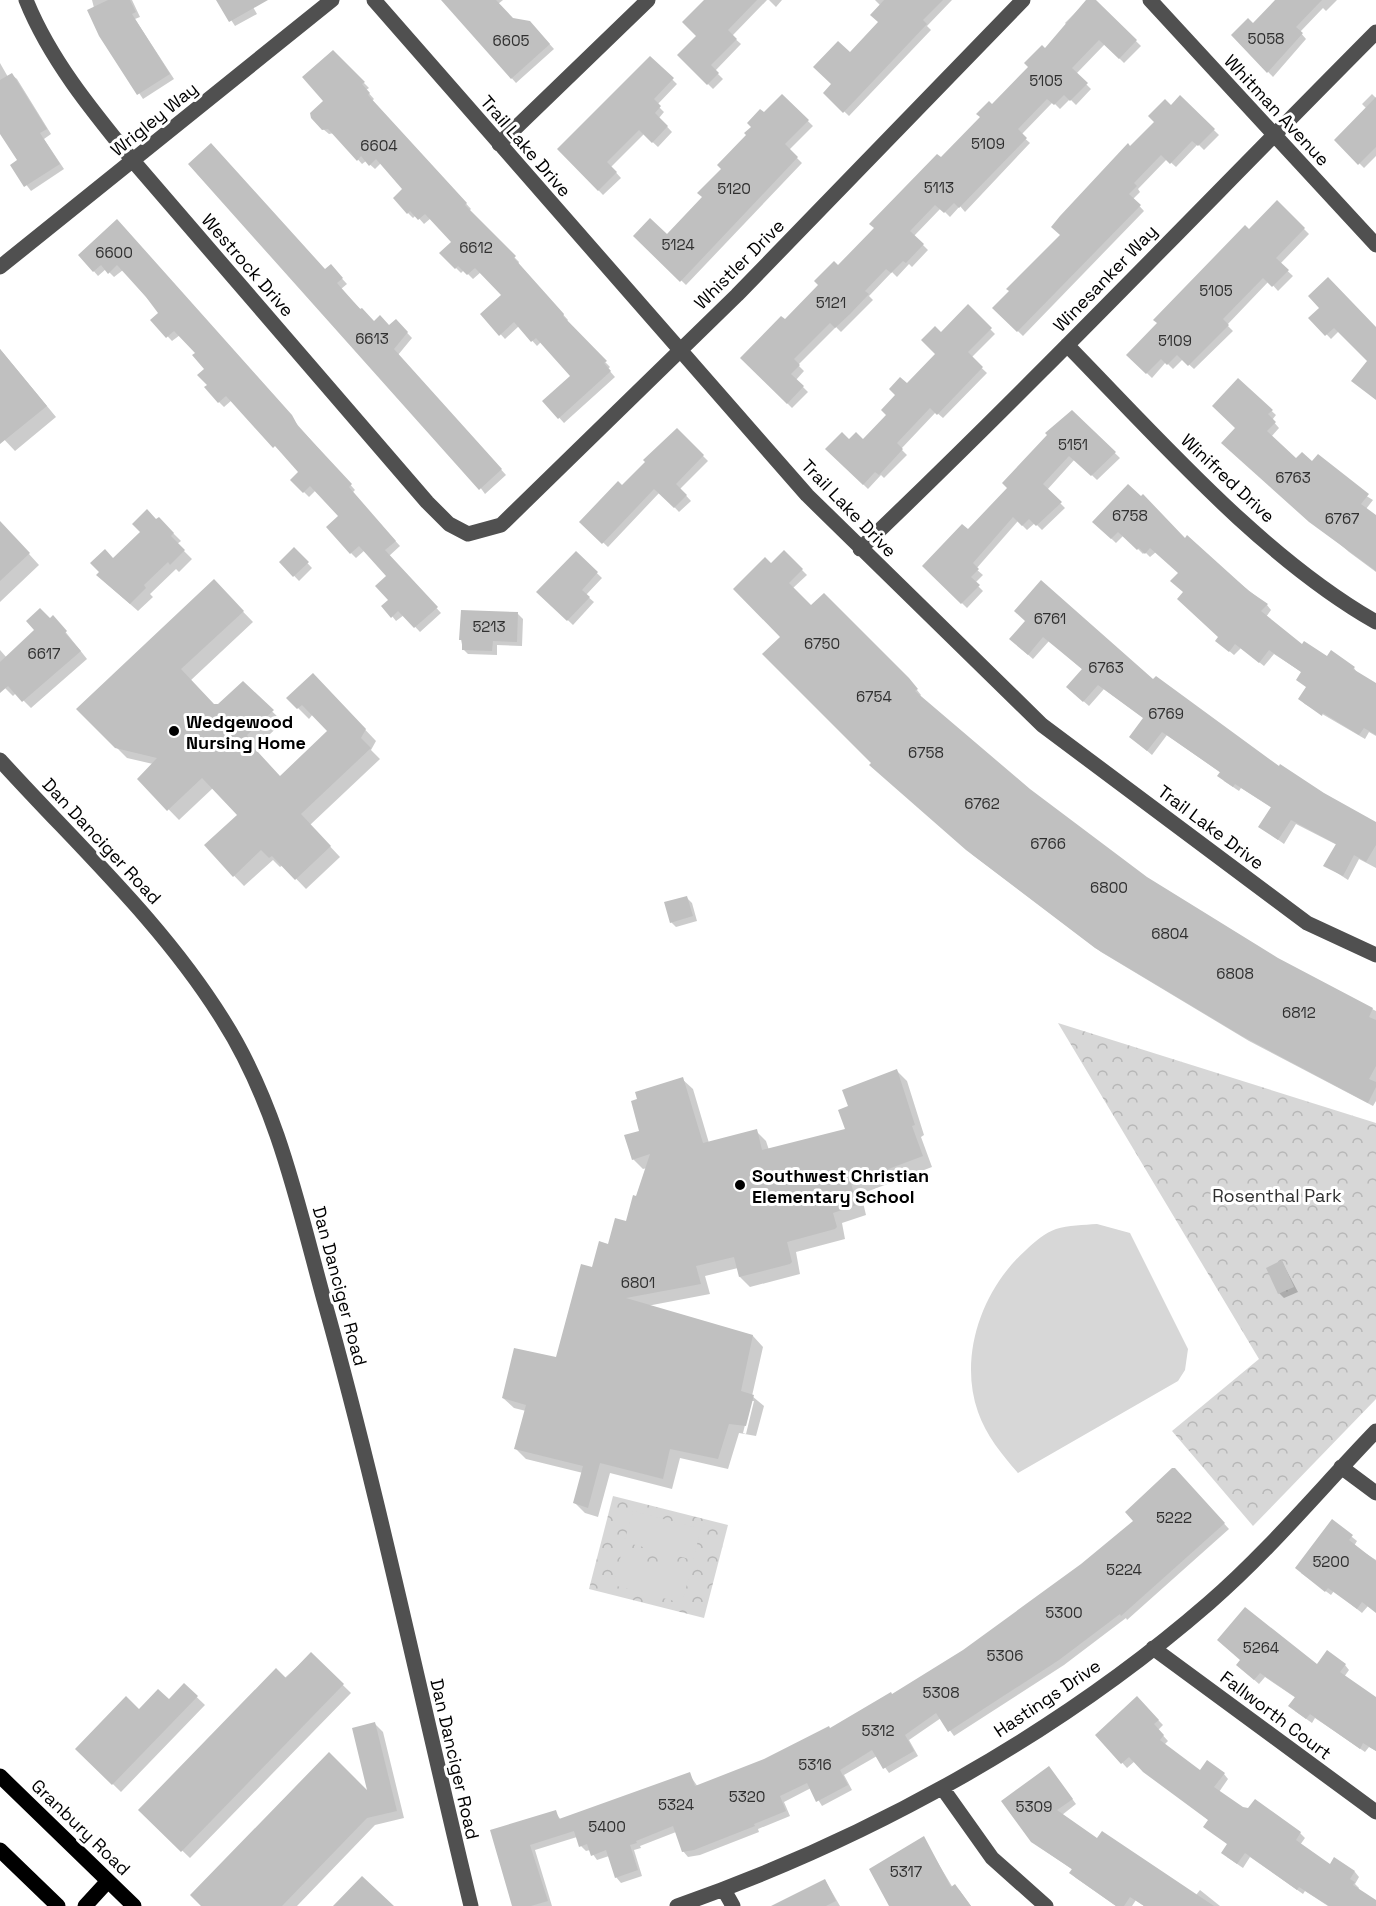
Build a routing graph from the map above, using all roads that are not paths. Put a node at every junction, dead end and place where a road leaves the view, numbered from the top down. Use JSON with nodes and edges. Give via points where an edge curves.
{"nodes":[{"id":1,"x":26,"y":0,"type":"edge"},
{"id":2,"x":332,"y":0,"type":"edge"},
{"id":3,"x":374,"y":0,"type":"edge"},
{"id":4,"x":648,"y":0,"type":"edge"},
{"id":5,"x":1023,"y":0,"type":"edge"},
{"id":6,"x":1150,"y":0,"type":"edge"},
{"id":7,"x":1376,"y":32,"type":"edge"},
{"id":8,"x":1274,"y":135,"type":"junction"},
{"id":9,"x":499,"y":144,"type":"junction"},
{"id":10,"x":134,"y":162,"type":"junction"},
{"id":11,"x":1376,"y":244,"type":"edge"},
{"id":12,"x":0,"y":267,"type":"edge"},
{"id":13,"x":1067,"y":345,"type":"junction"},
{"id":14,"x":680,"y":351,"type":"junction"},
{"id":15,"x":468,"y":534,"type":"joint"},
{"id":16,"x":860,"y":549,"type":"junction"},
{"id":17,"x":1376,"y":622,"type":"edge"},
{"id":18,"x":0,"y":760,"type":"edge"},
{"id":19,"x":1376,"y":955,"type":"edge"},
{"id":20,"x":1376,"y":1431,"type":"edge"},
{"id":21,"x":1341,"y":1467,"type":"junction"},
{"id":22,"x":1376,"y":1493,"type":"edge"},
{"id":23,"x":1153,"y":1648,"type":"junction"},
{"id":24,"x":0,"y":1776,"type":"edge"},
{"id":25,"x":943,"y":1789,"type":"junction"},
{"id":26,"x":1376,"y":1812,"type":"edge"},
{"id":27,"x":0,"y":1850,"type":"edge"},
{"id":28,"x":108,"y":1881,"type":"junction"},
{"id":29,"x":724,"y":1890,"type":"junction"},
{"id":30,"x":58,"y":1906,"type":"edge"},
{"id":31,"x":85,"y":1906,"type":"edge"},
{"id":32,"x":134,"y":1906,"type":"edge"},
{"id":33,"x":471,"y":1906,"type":"edge"},
{"id":34,"x":677,"y":1906,"type":"edge"},
{"id":35,"x":733,"y":1906,"type":"edge"},
{"id":36,"x":1046,"y":1906,"type":"edge"}],
"edges":[{"from":1,"to":10,"type":"street","name":"Westrock Drive","via":[[50,46],[92,110]]},
{"from":2,"to":10,"type":"street","name":"Wrigley Way"},
{"from":3,"to":9,"type":"street","name":"Trail Lake Drive"},
{"from":4,"to":9,"type":"street"},
{"from":5,"to":14,"type":"street","name":"Whistler Drive"},
{"from":6,"to":8,"type":"street","name":"Whitman Avenue"},
{"from":7,"to":8,"type":"street","name":"Winesanker Way"},
{"from":8,"to":11,"type":"street","name":"Whitman Avenue"},
{"from":8,"to":13,"type":"street","name":"Winesanker Way"},
{"from":9,"to":14,"type":"street","name":"Trail Lake Drive"},
{"from":10,"to":12,"type":"street","name":"Wrigley Way"},
{"from":10,"to":15,"type":"street","name":"Westrock Drive","via":[[427,502],[449,524]]},
{"from":13,"to":16,"type":"street","name":"Winesanker Way"},
{"from":13,"to":17,"type":"street","name":"Winifred Drive","via":[[1216,497],[1293,563]]},
{"from":14,"to":15,"type":"street","name":"Whistler Drive","via":[[501,525]]},
{"from":14,"to":16,"type":"street","name":"Trail Lake Drive"},
{"from":16,"to":19,"type":"street","name":"Trail Lake Drive","via":[[1042,725],[1307,923]]},
{"from":18,"to":33,"type":"street","name":"Dan Danciger Road","via":[[148,918],[183,961],[224,1021],[266,1103],[343,1368]]},
{"from":20,"to":21,"type":"street","name":"Hastings Drive"},
{"from":21,"to":22,"type":"street"},
{"from":21,"to":23,"type":"street","name":"Hastings Drive","via":[[1210,1602]]},
{"from":23,"to":25,"type":"street","name":"Hastings Drive","via":[[1095,1691]]},
{"from":23,"to":26,"type":"street","name":"Fallworth Court"},
{"from":24,"to":28,"type":"main road","name":"Granbury Road"},
{"from":25,"to":29,"type":"street","name":"Hastings Drive","via":[[867,1828]]},
{"from":25,"to":36,"type":"street","via":[[992,1858]]},
{"from":27,"to":30,"type":"main road"},
{"from":28,"to":31,"type":"main road"},
{"from":28,"to":32,"type":"main road","name":"Granbury Road"},
{"from":29,"to":34,"type":"street","name":"Hastings Drive"},
{"from":29,"to":35,"type":"street"}]}
